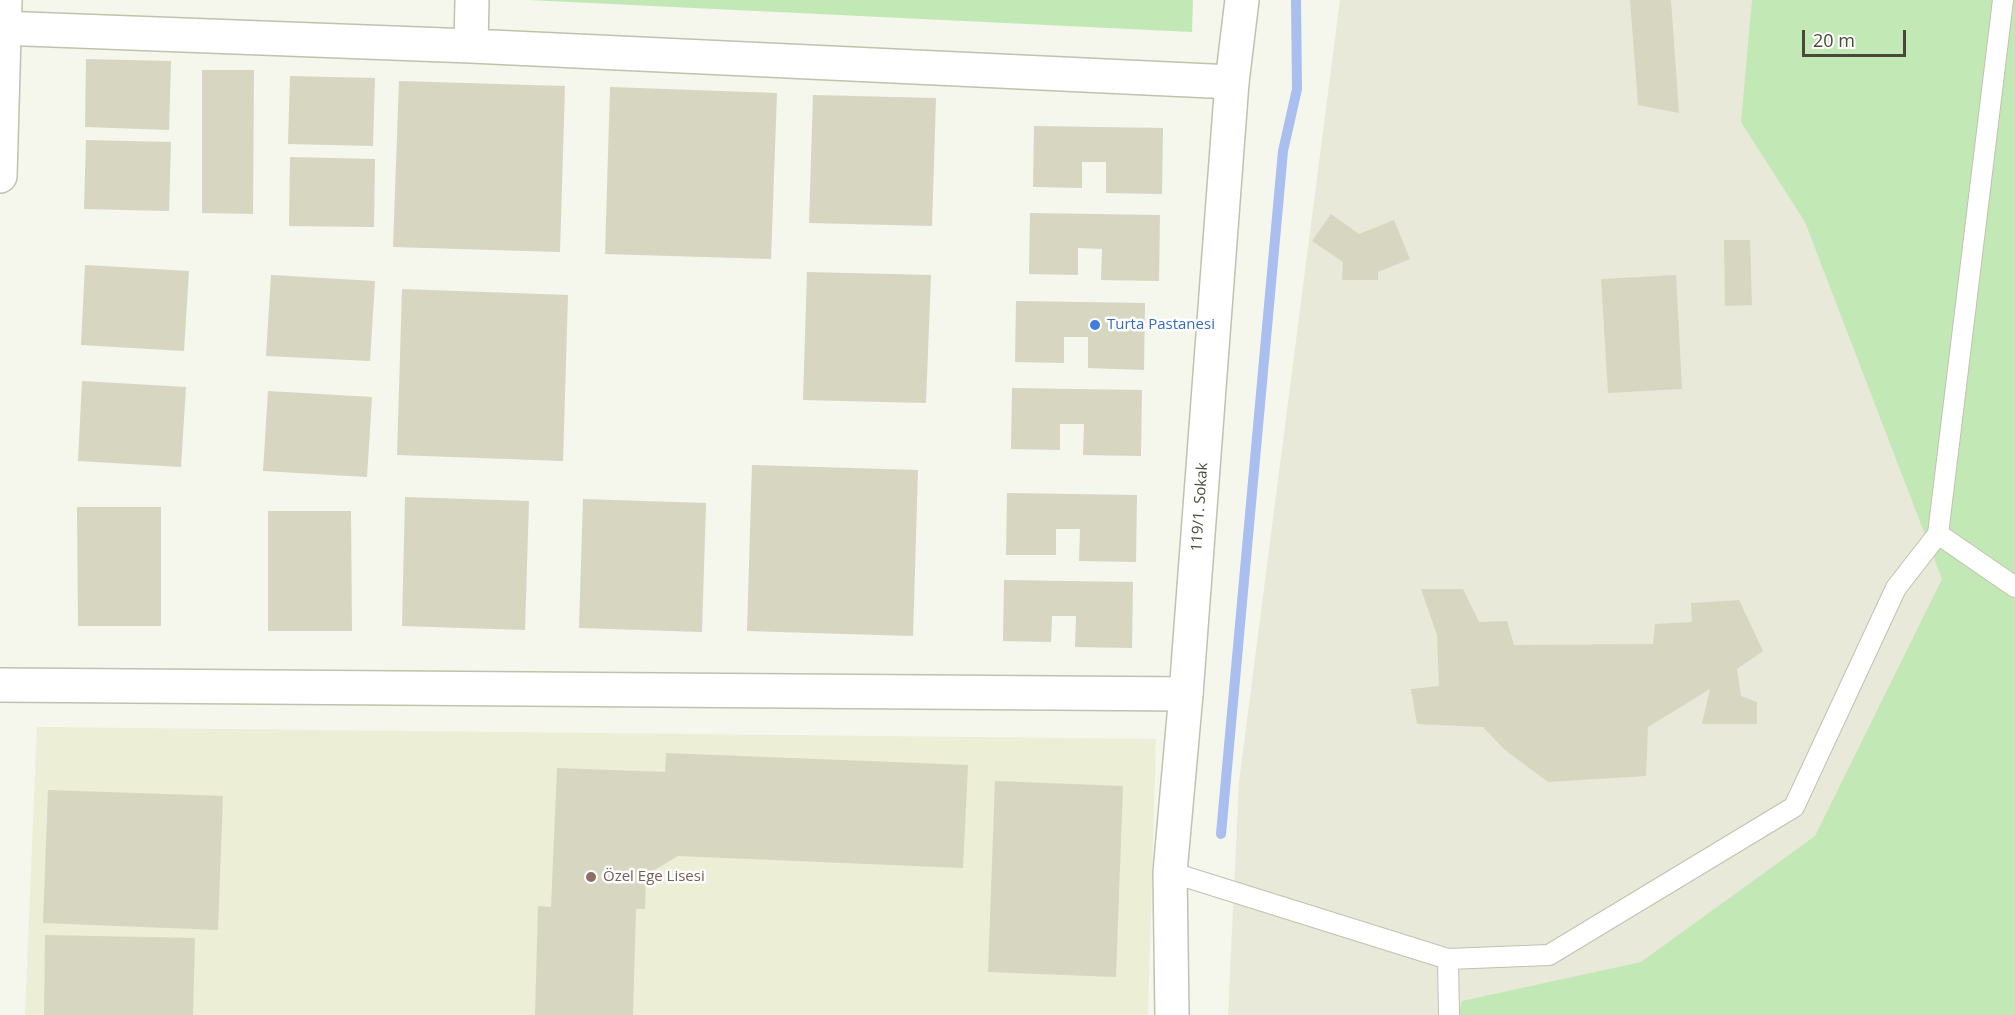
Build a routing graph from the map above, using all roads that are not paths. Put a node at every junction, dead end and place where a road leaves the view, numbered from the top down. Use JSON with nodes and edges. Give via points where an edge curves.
{"nodes":[{"id":1,"x":472,"y":0,"type":"edge"},
{"id":2,"x":1242,"y":0,"type":"edge"},
{"id":3,"x":2003,"y":0,"type":"edge"},
{"id":4,"x":3,"y":19,"type":"edge"},
{"id":5,"x":471,"y":46,"type":"junction"},
{"id":6,"x":1232,"y":82,"type":"junction"},
{"id":7,"x":0,"y":176,"type":"edge"},
{"id":8,"x":1938,"y":534,"type":"junction"},
{"id":9,"x":2015,"y":588,"type":"edge"},
{"id":10,"x":0,"y":684,"type":"edge"},
{"id":11,"x":1186,"y":694,"type":"junction"},
{"id":12,"x":1170,"y":872,"type":"junction"},
{"id":13,"x":1448,"y":959,"type":"junction"},
{"id":14,"x":1172,"y":1015,"type":"edge"},
{"id":15,"x":1449,"y":1015,"type":"edge"}],
"edges":[{"from":1,"to":5,"type":"street"},
{"from":2,"to":6,"type":"street","name":"119/1. Sokak"},
{"from":3,"to":8,"type":"lane"},
{"from":4,"to":5,"type":"street"},
{"from":4,"to":7,"type":"street"},
{"from":5,"to":6,"type":"street"},
{"from":6,"to":11,"type":"street","name":"119/1. Sokak"},
{"from":8,"to":9,"type":"lane"},
{"from":8,"to":13,"type":"lane","via":[[1896,588],[1794,807],[1549,955]]},
{"from":10,"to":11,"type":"street"},
{"from":11,"to":12,"type":"street","name":"119/1. Sokak"},
{"from":12,"to":13,"type":"lane"},
{"from":12,"to":14,"type":"street","name":"119/1. Sokak"},
{"from":13,"to":15,"type":"lane"}]}
